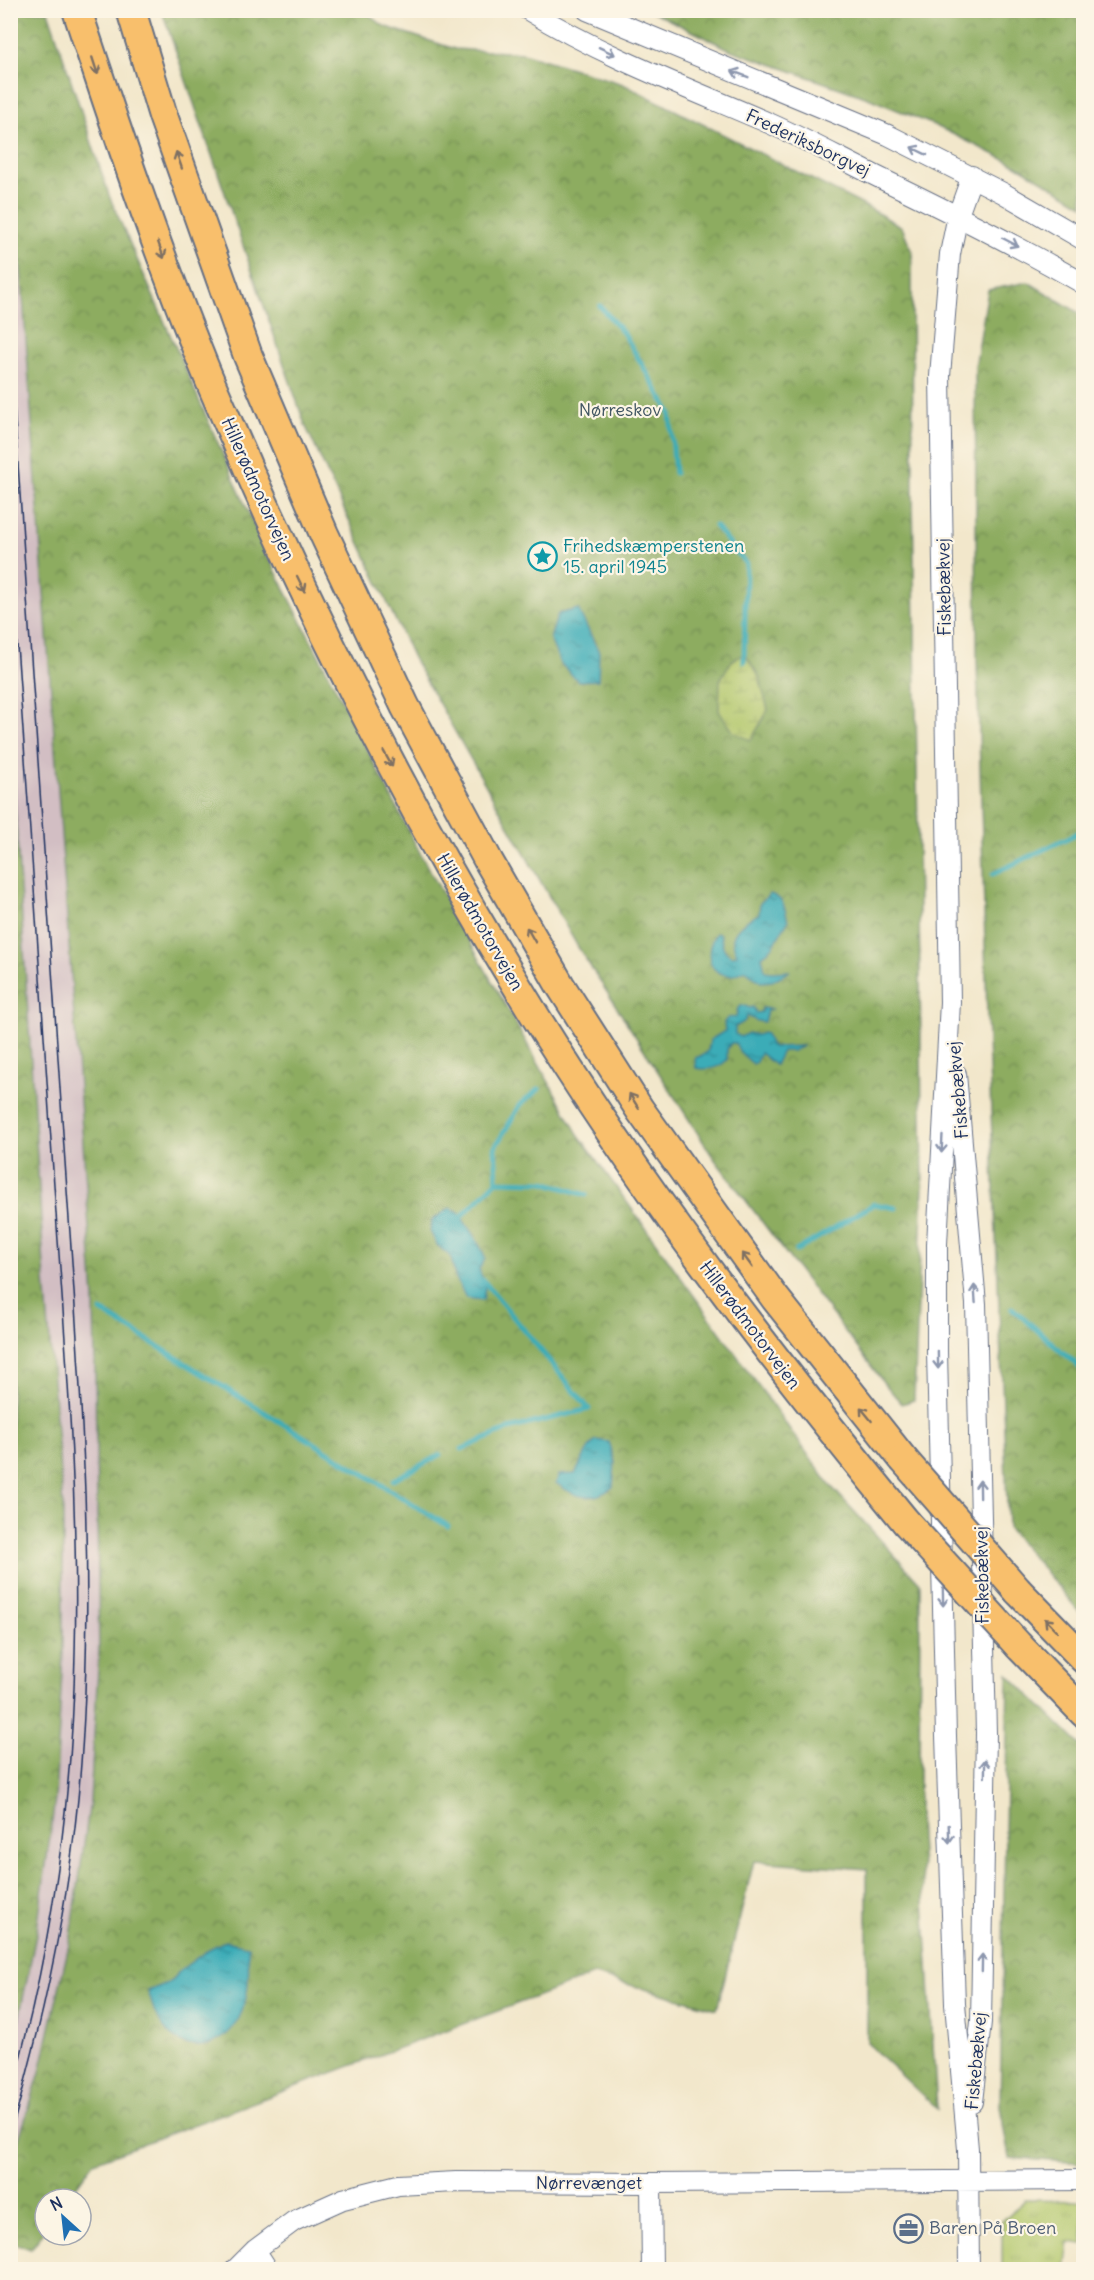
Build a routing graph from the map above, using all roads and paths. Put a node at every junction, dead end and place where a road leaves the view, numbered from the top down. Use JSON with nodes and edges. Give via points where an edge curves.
{"nodes":[{"id":1,"x":76,"y":10,"type":"edge"},
{"id":2,"x":131,"y":10,"type":"edge"},
{"id":3,"x":528,"y":10,"type":"edge"},
{"id":4,"x":587,"y":10,"type":"edge"},
{"id":5,"x":972,"y":176,"type":"junction"},
{"id":6,"x":957,"y":215,"type":"junction"},
{"id":7,"x":1083,"y":240,"type":"edge"},
{"id":8,"x":1083,"y":284,"type":"edge"},
{"id":9,"x":950,"y":1002,"type":"junction"},
{"id":10,"x":1083,"y":1659,"type":"edge"},
{"id":11,"x":1083,"y":1713,"type":"edge"},
{"id":12,"x":968,"y":2149,"type":"junction"},
{"id":13,"x":968,"y":2180,"type":"junction"},
{"id":14,"x":1083,"y":2180,"type":"edge"},
{"id":15,"x":651,"y":2183,"type":"junction"},
{"id":16,"x":255,"y":2250,"type":"junction"},
{"id":17,"x":235,"y":2270,"type":"edge"},
{"id":18,"x":268,"y":2270,"type":"edge"},
{"id":19,"x":652,"y":2270,"type":"edge"},
{"id":20,"x":969,"y":2270,"type":"edge"}],
"edges":[{"from":1,"to":11,"type":"highway","name":"Hillerødmotorvejen","one_way":true,"bridge":true,"via":[[203,364],[282,544],[368,722],[526,1002],[610,1132],[743,1318],[821,1419],[906,1522]]},
{"from":10,"to":2,"type":"highway","name":"Hillerødmotorvejen","one_way":true,"bridge":true,"via":[[903,1459],[774,1298],[640,1110],[536,944],[405,706],[324,534],[248,356],[163,116]]},
{"from":3,"to":6,"type":"street","name":"Frederiksborgvej","one_way":true,"via":[[554,26]]},
{"from":5,"to":4,"type":"street","name":"Frederiksborgvej","one_way":true,"via":[[888,135]]},
{"from":5,"to":6,"type":"street","name":"Fiskebækvej"},
{"from":5,"to":7,"type":"street","name":"Frederiksborgvej"},
{"from":6,"to":8,"type":"street","name":"Frederiksborgvej","one_way":true},
{"from":6,"to":9,"type":"street","name":"Fiskebækvej","via":[[940,376]]},
{"from":9,"to":12,"type":"street","name":"Fiskebækvej","one_way":true,"via":[[937,1244],[937,1352],[954,1981]]},
{"from":12,"to":9,"type":"street","name":"Fiskebækvej","one_way":true,"via":[[981,2022],[986,1733],[976,1304]]},
{"from":12,"to":13,"type":"street","name":"Fiskebækvej"},
{"from":13,"to":14,"type":"street","name":"Nørrevænget"},
{"from":13,"to":15,"type":"street","name":"Nørrevænget"},
{"from":13,"to":20,"type":"street","name":"Fiskebækvej"},
{"from":15,"to":16,"type":"street","name":"Nørrevænget","via":[[398,2185],[326,2206],[294,2221]]},
{"from":15,"to":19,"type":"street"},
{"from":16,"to":17,"type":"street","name":"Nørrevænget"},
{"from":16,"to":18,"type":"street"}]}
